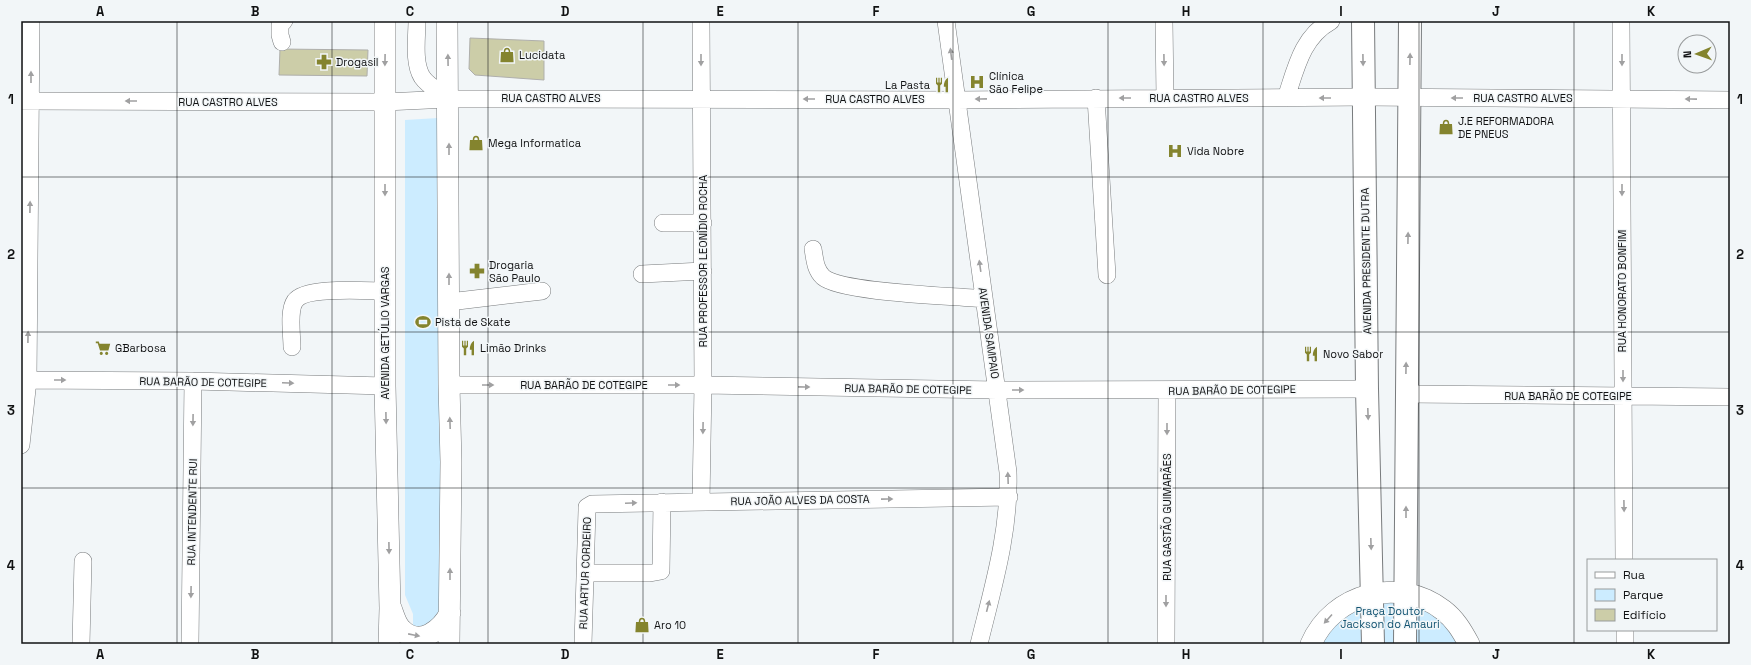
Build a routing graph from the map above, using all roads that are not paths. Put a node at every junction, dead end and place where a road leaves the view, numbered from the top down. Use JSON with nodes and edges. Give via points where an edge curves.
{"nodes":[{"id":1,"x":31,"y":21,"type":"edge"},
{"id":2,"x":284,"y":21,"type":"edge"},
{"id":3,"x":385,"y":21,"type":"edge"},
{"id":4,"x":417,"y":21,"type":"edge"},
{"id":5,"x":447,"y":21,"type":"edge"},
{"id":6,"x":701,"y":21,"type":"edge"},
{"id":7,"x":946,"y":21,"type":"edge"},
{"id":8,"x":1164,"y":21,"type":"edge"},
{"id":9,"x":1331,"y":21,"type":"edge"},
{"id":10,"x":1363,"y":21,"type":"edge"},
{"id":11,"x":1410,"y":21,"type":"edge"},
{"id":12,"x":1621,"y":21,"type":"edge"},
{"id":13,"x":282,"y":42,"type":"dead end"},
{"id":14,"x":1364,"y":97,"type":"junction"},
{"id":15,"x":701,"y":98,"type":"junction"},
{"id":16,"x":1096,"y":98,"type":"junction"},
{"id":17,"x":1165,"y":98,"type":"junction"},
{"id":18,"x":1286,"y":98,"type":"junction"},
{"id":19,"x":1409,"y":98,"type":"junction"},
{"id":20,"x":448,"y":99,"type":"junction"},
{"id":21,"x":1622,"y":99,"type":"junction"},
{"id":22,"x":956,"y":100,"type":"junction"},
{"id":23,"x":1730,"y":100,"type":"edge"},
{"id":24,"x":26,"y":101,"type":"edge"},
{"id":25,"x":384,"y":102,"type":"junction"},
{"id":26,"x":703,"y":223,"type":"junction"},
{"id":27,"x":663,"y":224,"type":"dead end"},
{"id":28,"x":814,"y":249,"type":"dead end"},
{"id":29,"x":703,"y":271,"type":"junction"},
{"id":30,"x":642,"y":274,"type":"dead end"},
{"id":31,"x":1107,"y":275,"type":"dead end"},
{"id":32,"x":385,"y":291,"type":"junction"},
{"id":33,"x":542,"y":291,"type":"dead end"},
{"id":34,"x":984,"y":299,"type":"junction"},
{"id":35,"x":449,"y":302,"type":"junction"},
{"id":36,"x":292,"y":347,"type":"dead end"},
{"id":37,"x":24,"y":380,"type":"edge"},
{"id":38,"x":193,"y":381,"type":"junction"},
{"id":39,"x":449,"y":385,"type":"junction"},
{"id":40,"x":703,"y":385,"type":"junction"},
{"id":41,"x":385,"y":386,"type":"junction"},
{"id":42,"x":1367,"y":389,"type":"junction"},
{"id":43,"x":997,"y":390,"type":"junction"},
{"id":44,"x":1167,"y":390,"type":"junction"},
{"id":45,"x":1406,"y":394,"type":"junction"},
{"id":46,"x":1623,"y":396,"type":"junction"},
{"id":47,"x":1730,"y":397,"type":"edge"},
{"id":48,"x":21,"y":445,"type":"edge"},
{"id":49,"x":1009,"y":497,"type":"junction"},
{"id":50,"x":701,"y":501,"type":"junction"},
{"id":51,"x":662,"y":502,"type":"junction"},
{"id":52,"x":592,"y":504,"type":"joint"},
{"id":53,"x":1624,"y":559,"type":"edge"},
{"id":54,"x":83,"y":561,"type":"dead end"},
{"id":55,"x":585,"y":573,"type":"junction"},
{"id":56,"x":1406,"y":593,"type":"junction"},
{"id":57,"x":1373,"y":594,"type":"junction"},
{"id":58,"x":390,"y":608,"type":"junction"},
{"id":59,"x":450,"y":612,"type":"junction"},
{"id":60,"x":1625,"y":631,"type":"edge"},
{"id":61,"x":81,"y":644,"type":"edge"},
{"id":62,"x":190,"y":644,"type":"edge"},
{"id":63,"x":389,"y":644,"type":"edge"},
{"id":64,"x":449,"y":644,"type":"edge"},
{"id":65,"x":583,"y":644,"type":"edge"},
{"id":66,"x":979,"y":644,"type":"edge"},
{"id":67,"x":1166,"y":644,"type":"edge"},
{"id":68,"x":1311,"y":644,"type":"edge"},
{"id":69,"x":1373,"y":644,"type":"edge"},
{"id":70,"x":1405,"y":644,"type":"edge"},
{"id":71,"x":1469,"y":644,"type":"edge"},
{"id":72,"x":1625,"y":644,"type":"edge"}],
"edges":[{"from":24,"to":1,"type":"street","one_way":true},
{"from":2,"to":13,"type":"street","via":[[280,25]]},
{"from":3,"to":25,"type":"main road","name":"AVENIDA GETÚLIO VARGAS","one_way":true},
{"from":4,"to":20,"type":"street","via":[[418,62],[422,76]]},
{"from":20,"to":5,"type":"main road","one_way":true},
{"from":6,"to":15,"type":"street","name":"RUA PROFESSOR LEONÍDIO ROCHA","one_way":true},
{"from":22,"to":7,"type":"street","name":"AVENIDA SAMPAIO","one_way":true},
{"from":8,"to":17,"type":"street","one_way":true},
{"from":9,"to":18,"type":"street","via":[[1320,27],[1305,46]]},
{"from":10,"to":14,"type":"highway","name":"AVENIDA PRESIDENTE DUTRA","one_way":true},
{"from":19,"to":11,"type":"highway","one_way":true},
{"from":12,"to":21,"type":"street","name":"RUA HONORATO BONFIM","one_way":true},
{"from":14,"to":18,"type":"street","name":"RUA CASTRO ALVES","one_way":true},
{"from":14,"to":19,"type":"street","name":"RUA CASTRO ALVES"},
{"from":14,"to":42,"type":"highway","name":"AVENIDA PRESIDENTE DUTRA"},
{"from":15,"to":20,"type":"street","name":"RUA CASTRO ALVES"},
{"from":22,"to":15,"type":"street","name":"RUA CASTRO ALVES","one_way":true},
{"from":15,"to":26,"type":"street","name":"RUA PROFESSOR LEONÍDIO ROCHA"},
{"from":17,"to":16,"type":"street","name":"RUA CASTRO ALVES","one_way":true},
{"from":16,"to":22,"type":"street","name":"RUA CASTRO ALVES","one_way":true},
{"from":16,"to":31,"type":"street"},
{"from":17,"to":18,"type":"street","name":"RUA CASTRO ALVES"},
{"from":21,"to":19,"type":"street","name":"RUA CASTRO ALVES","one_way":true},
{"from":45,"to":19,"type":"highway","one_way":true},
{"from":20,"to":25,"type":"street","name":"RUA CASTRO ALVES"},
{"from":35,"to":20,"type":"main road","one_way":true},
{"from":23,"to":21,"type":"street","name":"RUA CASTRO ALVES","one_way":true},
{"from":21,"to":46,"type":"street","name":"RUA HONORATO BONFIM","one_way":true},
{"from":34,"to":22,"type":"street","name":"AVENIDA SAMPAIO","one_way":true},
{"from":25,"to":24,"type":"street","name":"RUA CASTRO ALVES","one_way":true},
{"from":37,"to":24,"type":"street","one_way":true},
{"from":25,"to":32,"type":"main road","name":"AVENIDA GETÚLIO VARGAS","one_way":true},
{"from":26,"to":27,"type":"street"},
{"from":26,"to":29,"type":"street","name":"RUA PROFESSOR LEONÍDIO ROCHA"},
{"from":28,"to":34,"type":"street","via":[[815,267],[824,278],[842,284],[870,290]]},
{"from":29,"to":30,"type":"street"},
{"from":29,"to":40,"type":"street","name":"RUA PROFESSOR LEONÍDIO ROCHA"},
{"from":32,"to":36,"type":"street","via":[[316,291],[303,294],[295,301],[291,315]]},
{"from":32,"to":41,"type":"main road","name":"AVENIDA GETÚLIO VARGAS"},
{"from":33,"to":35,"type":"street"},
{"from":34,"to":43,"type":"street","name":"AVENIDA SAMPAIO"},
{"from":35,"to":39,"type":"main road"},
{"from":37,"to":38,"type":"street","name":"RUA BARÃO DE COTEGIPE","one_way":true},
{"from":37,"to":48,"type":"street"},
{"from":38,"to":41,"type":"street","name":"RUA BARÃO DE COTEGIPE","one_way":true},
{"from":38,"to":62,"type":"street","name":"RUA INTENDENTE RUI","one_way":true},
{"from":39,"to":40,"type":"street","name":"RUA BARÃO DE COTEGIPE","one_way":true},
{"from":59,"to":39,"type":"main road","one_way":true},
{"from":40,"to":43,"type":"street","name":"RUA BARÃO DE COTEGIPE","one_way":true},
{"from":40,"to":50,"type":"street","name":"RUA PROFESSOR LEONÍDIO ROCHA","one_way":true},
{"from":41,"to":58,"type":"main road","name":"AVENIDA GETÚLIO VARGAS","one_way":true},
{"from":42,"to":44,"type":"street","name":"RUA BARÃO DE COTEGIPE"},
{"from":42,"to":57,"type":"highway","name":"AVENIDA PRESIDENTE DUTRA","one_way":true},
{"from":43,"to":44,"type":"street","name":"RUA BARÃO DE COTEGIPE","one_way":true},
{"from":49,"to":43,"type":"street","name":"AVENIDA SAMPAIO","one_way":true},
{"from":44,"to":67,"type":"street","name":"RUA GASTÃO GUIMARÃES","one_way":true},
{"from":45,"to":46,"type":"street","name":"RUA BARÃO DE COTEGIPE"},
{"from":56,"to":45,"type":"highway","one_way":true},
{"from":46,"to":47,"type":"street","name":"RUA BARÃO DE COTEGIPE"},
{"from":46,"to":53,"type":"street","name":"RUA HONORATO BONFIM","one_way":true},
{"from":50,"to":49,"type":"street","name":"RUA JOÃO ALVES DA COSTA","one_way":true},
{"from":66,"to":49,"type":"street","name":"AVENIDA SAMPAIO","one_way":true,"via":[[1004,535]]},
{"from":50,"to":51,"type":"street","name":"RUA JOÃO ALVES DA COSTA"},
{"from":52,"to":51,"type":"street","name":"RUA JOÃO ALVES DA COSTA","one_way":true},
{"from":51,"to":55,"type":"street","via":[[661,571]]},
{"from":52,"to":55,"type":"street","name":"RUA ARTUR CORDEIRO","via":[[587,510]]},
{"from":54,"to":61,"type":"street"},
{"from":55,"to":65,"type":"street","name":"RUA ARTUR CORDEIRO"},
{"from":56,"to":57,"type":"main road"},
{"from":56,"to":70,"type":"highway"},
{"from":56,"to":71,"type":"main road","via":[[1444,610],[1459,627]]},
{"from":57,"to":68,"type":"main road","one_way":true,"via":[[1343,605],[1328,617]]},
{"from":57,"to":69,"type":"highway","name":"AVENIDA PRESIDENTE DUTRA"},
{"from":58,"to":59,"type":"main road","one_way":true,"via":[[403,631],[420,636],[434,632],[445,623]]},
{"from":58,"to":63,"type":"main road","name":"AVENIDA GETÚLIO VARGAS"},
{"from":59,"to":64,"type":"main road"},
{"from":60,"to":72,"type":"street"}]}
